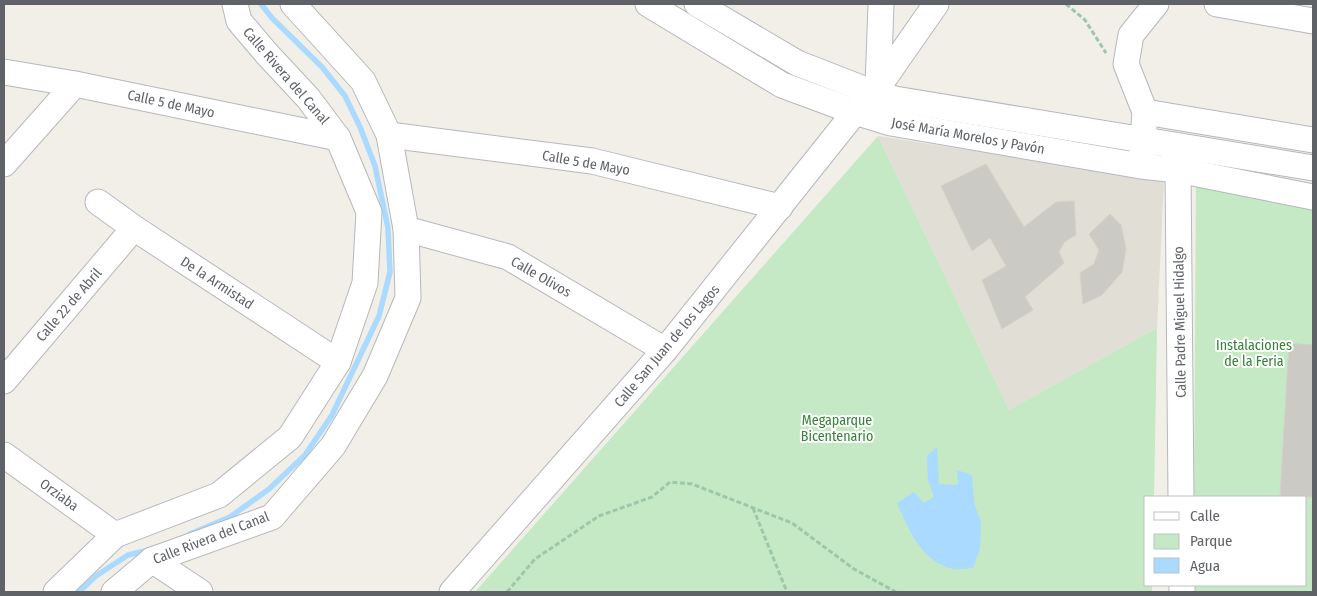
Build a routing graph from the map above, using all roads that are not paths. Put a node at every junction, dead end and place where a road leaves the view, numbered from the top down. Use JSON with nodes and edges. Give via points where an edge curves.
{"nodes":[{"id":1,"x":235,"y":4,"type":"edge"},
{"id":2,"x":293,"y":4,"type":"edge"},
{"id":3,"x":648,"y":4,"type":"edge"},
{"id":4,"x":697,"y":4,"type":"edge"},
{"id":5,"x":881,"y":4,"type":"edge"},
{"id":6,"x":936,"y":4,"type":"edge"},
{"id":7,"x":1156,"y":4,"type":"edge"},
{"id":8,"x":1217,"y":4,"type":"edge"},
{"id":9,"x":1293,"y":10,"type":"edge"},
{"id":10,"x":1313,"y":21,"type":"edge"},
{"id":11,"x":4,"y":72,"type":"edge"},
{"id":12,"x":74,"y":84,"type":"junction"},
{"id":13,"x":876,"y":90,"type":"junction"},
{"id":14,"x":856,"y":112,"type":"junction"},
{"id":15,"x":1145,"y":112,"type":"junction"},
{"id":16,"x":389,"y":135,"type":"junction"},
{"id":17,"x":338,"y":138,"type":"junction"},
{"id":18,"x":1144,"y":139,"type":"junction"},
{"id":19,"x":1313,"y":140,"type":"edge"},
{"id":20,"x":1180,"y":158,"type":"junction"},
{"id":21,"x":4,"y":164,"type":"edge"},
{"id":22,"x":1140,"y":166,"type":"junction"},
{"id":23,"x":1313,"y":168,"type":"edge"},
{"id":24,"x":1313,"y":196,"type":"edge"},
{"id":25,"x":98,"y":202,"type":"dead end"},
{"id":26,"x":780,"y":207,"type":"junction"},
{"id":27,"x":134,"y":228,"type":"junction"},
{"id":28,"x":406,"y":229,"type":"junction"},
{"id":29,"x":665,"y":350,"type":"junction"},
{"id":30,"x":338,"y":362,"type":"junction"},
{"id":31,"x":4,"y":381,"type":"edge"},
{"id":32,"x":4,"y":455,"type":"edge"},
{"id":33,"x":1181,"y":496,"type":"edge"},
{"id":34,"x":115,"y":535,"type":"junction"},
{"id":35,"x":152,"y":560,"type":"junction"},
{"id":36,"x":56,"y":592,"type":"edge"},
{"id":37,"x":114,"y":592,"type":"edge"},
{"id":38,"x":200,"y":592,"type":"edge"},
{"id":39,"x":452,"y":592,"type":"edge"}],
"edges":[{"from":1,"to":17,"type":"street","name":"Calle Rivera del Canal","via":[[239,21],[308,98]]},
{"from":2,"to":16,"type":"street","name":"Calle Rivera del Canal","via":[[364,81]]},
{"from":3,"to":14,"type":"street","name":"José María Morelos y Pavón","via":[[782,85]]},
{"from":4,"to":13,"type":"street","name":"José María Morelos y Pavón","via":[[797,64]]},
{"from":5,"to":13,"type":"street"},
{"from":6,"to":13,"type":"street","name":"Calle San Juan de los Lagos"},
{"from":7,"to":15,"type":"street","via":[[1131,35],[1126,64]]},
{"from":8,"to":9,"type":"street"},
{"from":9,"to":10,"type":"street"},
{"from":11,"to":12,"type":"street","name":"Calle 5 de Mayo"},
{"from":12,"to":17,"type":"street","name":"Calle 5 de Mayo"},
{"from":12,"to":21,"type":"street"},
{"from":13,"to":14,"type":"street","name":"Calle San Juan de los Lagos"},
{"from":13,"to":18,"type":"street","name":"José María Morelos y Pavón","via":[[895,99]]},
{"from":14,"to":22,"type":"street","name":"José María Morelos y Pavón","via":[[891,123]]},
{"from":14,"to":26,"type":"street","name":"Calle San Juan de los Lagos"},
{"from":15,"to":18,"type":"street"},
{"from":15,"to":19,"type":"street"},
{"from":16,"to":26,"type":"street","name":"Calle 5 de Mayo","via":[[592,161]]},
{"from":16,"to":28,"type":"street","name":"Calle Rivera del Canal"},
{"from":17,"to":30,"type":"street","name":"Calle Rivera del Canal","via":[[369,212],[365,283]]},
{"from":18,"to":20,"type":"street","name":"José María Morelos y Pavón"},
{"from":18,"to":22,"type":"street"},
{"from":20,"to":22,"type":"street","name":"José María Morelos y Pavón"},
{"from":20,"to":23,"type":"street","name":"José María Morelos y Pavón"},
{"from":20,"to":24,"type":"street","name":"José María Morelos y Pavón"},
{"from":20,"to":33,"type":"street","name":"Calle Padre Miguel Hidalgo"},
{"from":25,"to":27,"type":"street","name":"De la Armistad"},
{"from":26,"to":29,"type":"street","name":"Calle San Juan de los Lagos"},
{"from":27,"to":30,"type":"street","name":"De la Armistad"},
{"from":27,"to":31,"type":"street","name":"Calle 22 de Abril"},
{"from":28,"to":29,"type":"street","name":"Calle Olivos","via":[[508,257]]},
{"from":28,"to":35,"type":"street","name":"Calle Rivera del Canal","via":[[408,298],[375,376],[333,446],[272,517]]},
{"from":29,"to":39,"type":"street","name":"Calle San Juan de los Lagos"},
{"from":30,"to":34,"type":"street","name":"Calle Rivera del Canal","via":[[290,437],[219,495]]},
{"from":32,"to":34,"type":"street","name":"Orziaba"},
{"from":34,"to":36,"type":"street","name":"Calle Rivera del Canal"},
{"from":35,"to":37,"type":"street","name":"Calle Rivera del Canal"},
{"from":35,"to":38,"type":"street"}]}
